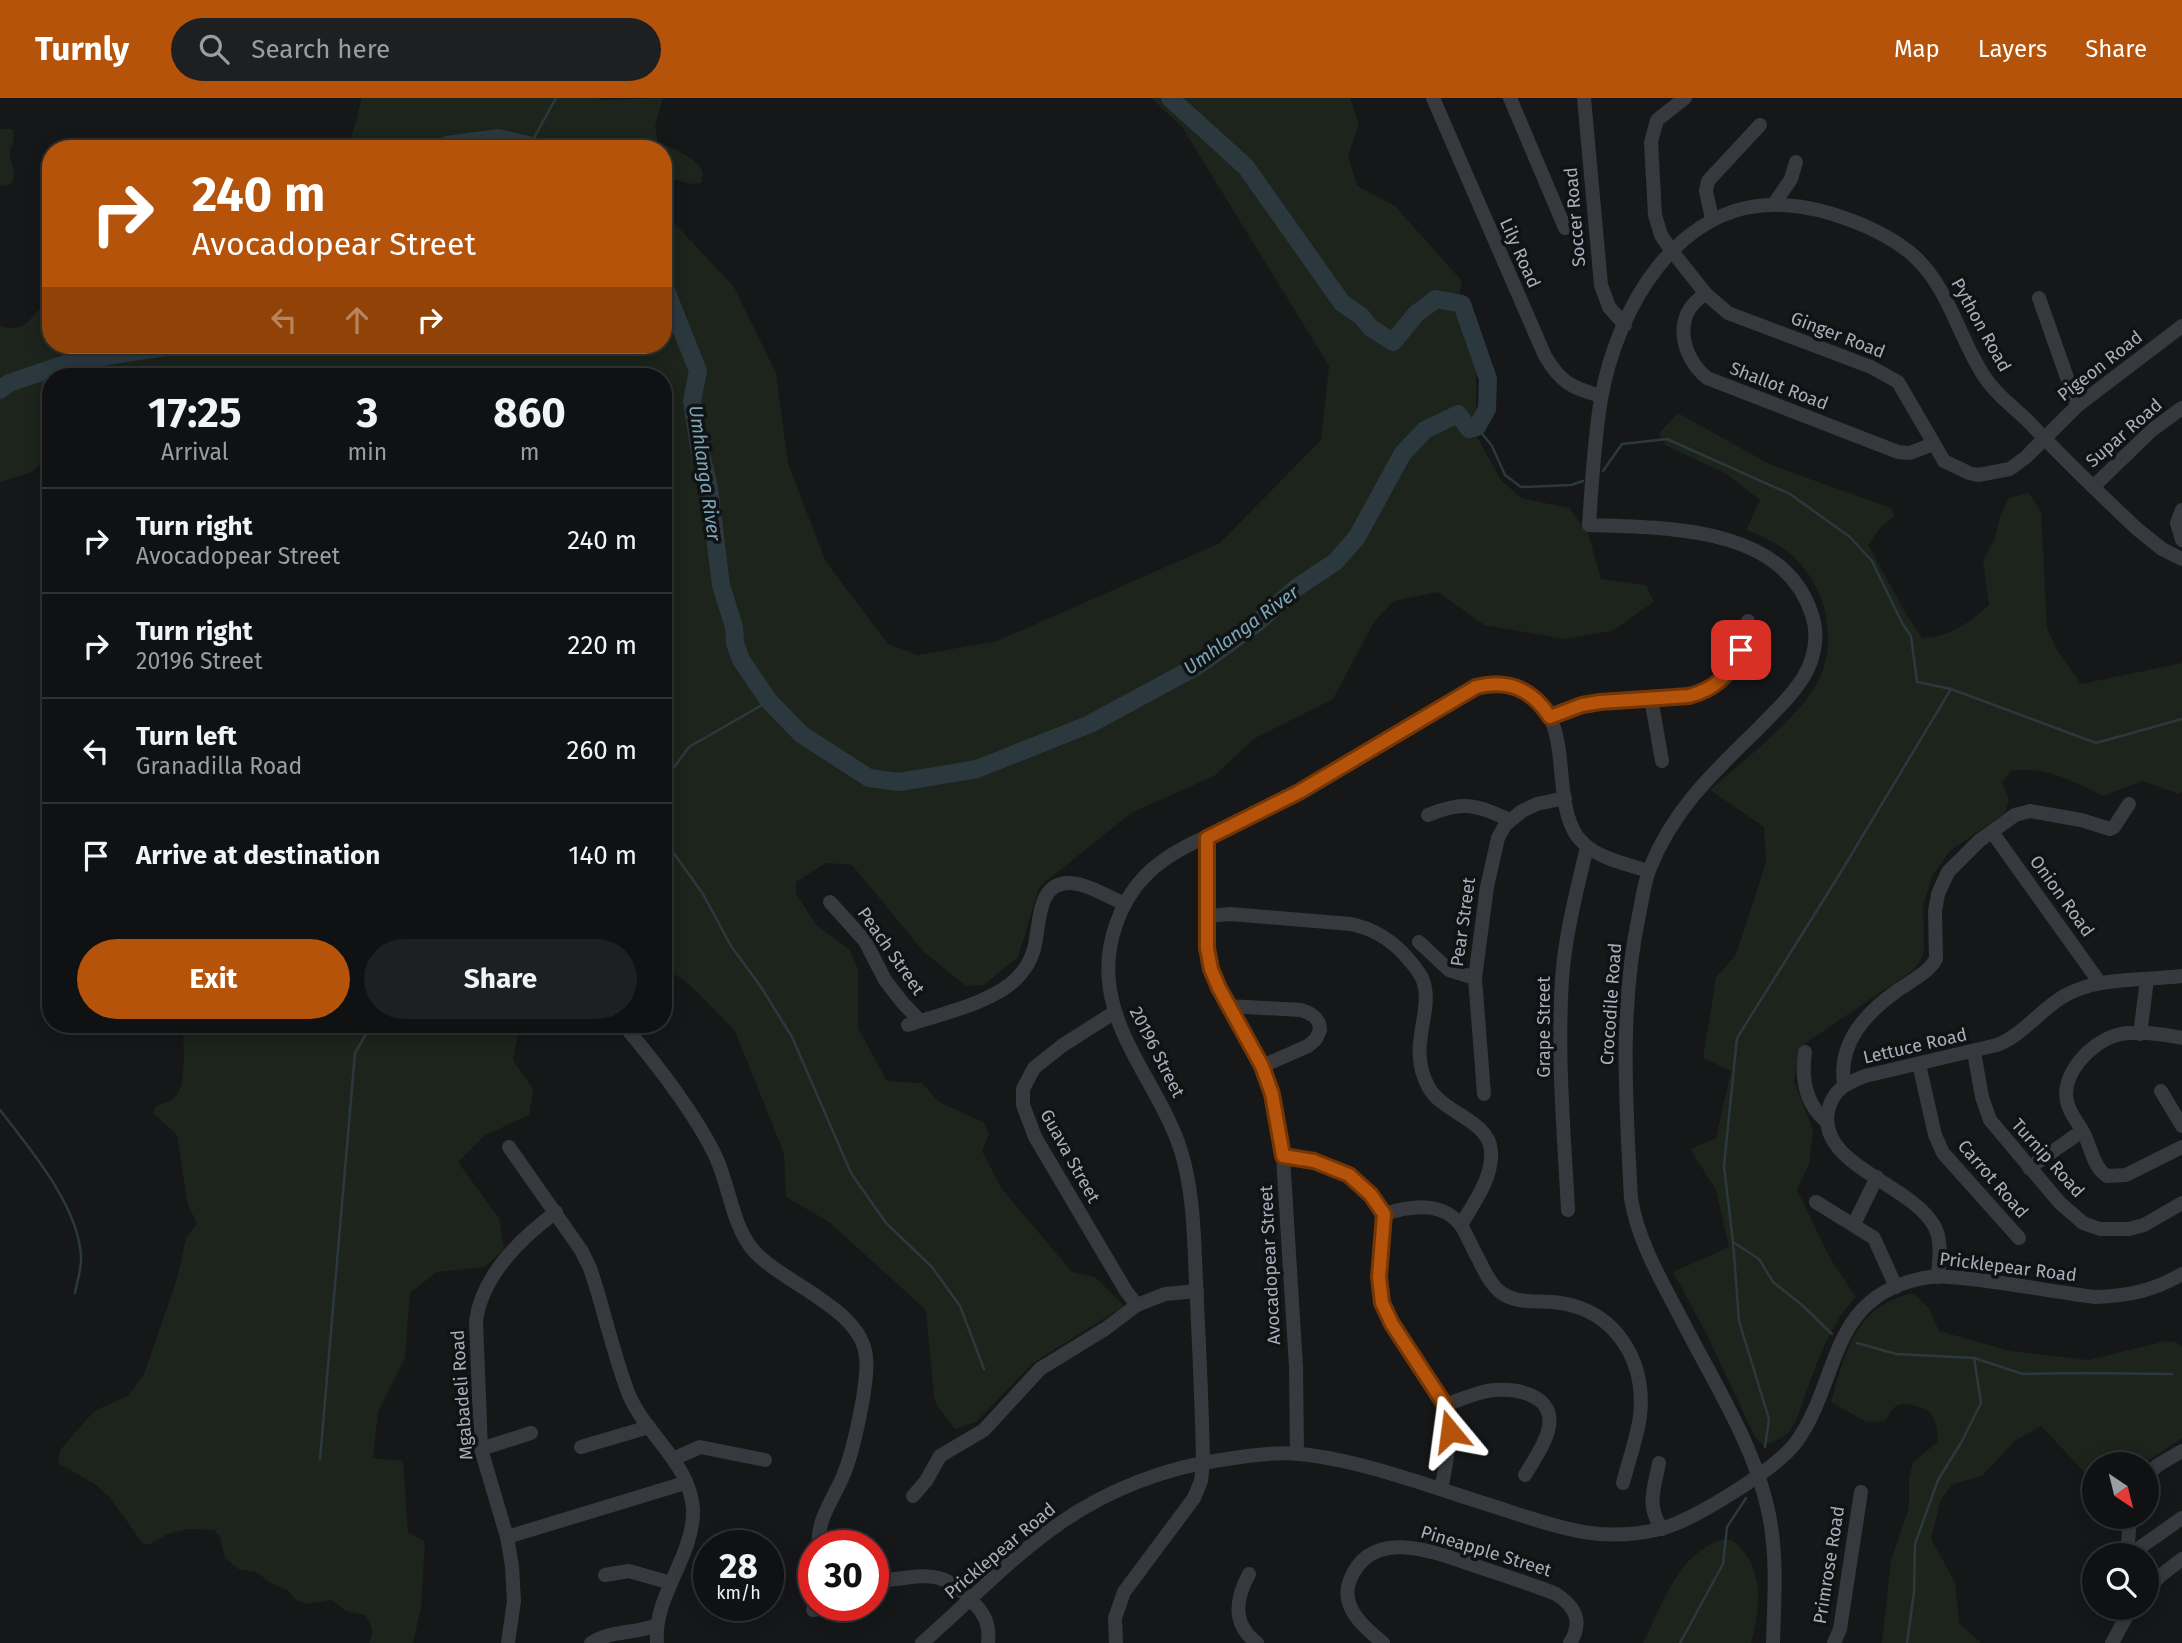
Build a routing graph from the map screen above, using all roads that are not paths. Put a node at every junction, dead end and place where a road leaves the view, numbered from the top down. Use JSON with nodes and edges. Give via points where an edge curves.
{"nodes":[{"id":1,"x":1433,"y":98,"type":"edge"},
{"id":2,"x":1510,"y":98,"type":"edge"},
{"id":3,"x":1584,"y":98,"type":"edge"},
{"id":4,"x":1685,"y":98,"type":"edge"},
{"id":5,"x":1759,"y":125,"type":"dead end"},
{"id":6,"x":1796,"y":162,"type":"dead end"},
{"id":7,"x":1774,"y":204,"type":"junction"},
{"id":8,"x":1712,"y":219,"type":"junction"},
{"id":9,"x":1565,"y":228,"type":"dead end"},
{"id":10,"x":1671,"y":250,"type":"junction"},
{"id":11,"x":1706,"y":294,"type":"junction"},
{"id":12,"x":2039,"y":298,"type":"dead end"},
{"id":13,"x":1625,"y":325,"type":"junction"},
{"id":14,"x":2182,"y":326,"type":"edge"},
{"id":15,"x":1601,"y":397,"type":"junction"},
{"id":16,"x":2077,"y":406,"type":"junction"},
{"id":17,"x":2182,"y":408,"type":"edge"},
{"id":18,"x":2044,"y":439,"type":"junction"},
{"id":19,"x":1933,"y":444,"type":"junction"},
{"id":20,"x":2093,"y":487,"type":"junction"},
{"id":21,"x":2182,"y":510,"type":"edge"},
{"id":22,"x":1588,"y":525,"type":"joint"},
{"id":23,"x":2182,"y":540,"type":"edge"},
{"id":24,"x":2182,"y":559,"type":"edge"},
{"id":25,"x":1748,"y":621,"type":"dead end"},
{"id":26,"x":1651,"y":698,"type":"junction"},
{"id":27,"x":1550,"y":717,"type":"junction"},
{"id":28,"x":1662,"y":761,"type":"dead end"},
{"id":29,"x":1565,"y":798,"type":"junction"},
{"id":30,"x":2129,"y":804,"type":"dead end"},
{"id":31,"x":1428,"y":815,"type":"dead end"},
{"id":32,"x":1510,"y":820,"type":"junction"},
{"id":33,"x":1992,"y":832,"type":"junction"},
{"id":34,"x":1207,"y":838,"type":"junction"},
{"id":35,"x":1587,"y":847,"type":"junction"},
{"id":36,"x":1648,"y":871,"type":"junction"},
{"id":37,"x":830,"y":902,"type":"dead end"},
{"id":38,"x":1125,"y":904,"type":"junction"},
{"id":39,"x":1208,"y":916,"type":"junction"},
{"id":40,"x":1419,"y":942,"type":"dead end"},
{"id":41,"x":2182,"y":976,"type":"edge"},
{"id":42,"x":1475,"y":978,"type":"junction"},
{"id":43,"x":2147,"y":980,"type":"junction"},
{"id":44,"x":2100,"y":984,"type":"junction"},
{"id":45,"x":1229,"y":1006,"type":"junction"},
{"id":46,"x":1115,"y":1012,"type":"junction"},
{"id":47,"x":629,"y":1033,"type":"edge"},
{"id":48,"x":2140,"y":1034,"type":"junction"},
{"id":49,"x":2182,"y":1038,"type":"edge"},
{"id":50,"x":1805,"y":1052,"type":"dead end"},
{"id":51,"x":1974,"y":1052,"type":"junction"},
{"id":52,"x":1919,"y":1064,"type":"junction"},
{"id":53,"x":1262,"y":1066,"type":"junction"},
{"id":54,"x":1844,"y":1084,"type":"junction"},
{"id":55,"x":2161,"y":1091,"type":"dead end"},
{"id":56,"x":1484,"y":1094,"type":"dead end"},
{"id":57,"x":1827,"y":1122,"type":"junction"},
{"id":58,"x":2182,"y":1126,"type":"edge"},
{"id":59,"x":2082,"y":1131,"type":"junction"},
{"id":60,"x":509,"y":1147,"type":"dead end"},
{"id":61,"x":2182,"y":1147,"type":"edge"},
{"id":62,"x":1283,"y":1156,"type":"junction"},
{"id":63,"x":2029,"y":1168,"type":"junction"},
{"id":64,"x":1877,"y":1177,"type":"junction"},
{"id":65,"x":1816,"y":1202,"type":"dead end"},
{"id":66,"x":2182,"y":1203,"type":"edge"},
{"id":67,"x":1568,"y":1210,"type":"dead end"},
{"id":68,"x":556,"y":1212,"type":"junction"},
{"id":69,"x":1384,"y":1214,"type":"junction"},
{"id":70,"x":1854,"y":1224,"type":"junction"},
{"id":71,"x":1461,"y":1225,"type":"junction"},
{"id":72,"x":2019,"y":1238,"type":"dead end"},
{"id":73,"x":2182,"y":1275,"type":"edge"},
{"id":74,"x":1938,"y":1276,"type":"junction"},
{"id":75,"x":1896,"y":1287,"type":"junction"},
{"id":76,"x":1197,"y":1291,"type":"junction"},
{"id":77,"x":1137,"y":1305,"type":"junction"},
{"id":78,"x":1445,"y":1405,"type":"junction"},
{"id":79,"x":649,"y":1427,"type":"junction"},
{"id":80,"x":531,"y":1433,"type":"dead end"},
{"id":81,"x":581,"y":1447,"type":"dead end"},
{"id":82,"x":481,"y":1449,"type":"junction"},
{"id":83,"x":2182,"y":1451,"type":"edge"},
{"id":84,"x":1297,"y":1454,"type":"junction"},
{"id":85,"x":673,"y":1459,"type":"junction"},
{"id":86,"x":765,"y":1460,"type":"dead end"},
{"id":87,"x":1203,"y":1462,"type":"junction"},
{"id":88,"x":1659,"y":1463,"type":"dead end"},
{"id":89,"x":2160,"y":1464,"type":"edge"},
{"id":90,"x":1525,"y":1475,"type":"dead end"},
{"id":91,"x":1758,"y":1475,"type":"junction"},
{"id":92,"x":685,"y":1483,"type":"junction"},
{"id":93,"x":1623,"y":1483,"type":"dead end"},
{"id":94,"x":1441,"y":1489,"type":"junction"},
{"id":95,"x":1861,"y":1492,"type":"dead end"},
{"id":96,"x":913,"y":1496,"type":"dead end"},
{"id":97,"x":2182,"y":1518,"type":"edge"},
{"id":98,"x":1662,"y":1528,"type":"junction"},
{"id":99,"x":821,"y":1530,"type":"edge"},
{"id":100,"x":507,"y":1537,"type":"junction"},
{"id":101,"x":2146,"y":1543,"type":"edge"},
{"id":102,"x":2182,"y":1559,"type":"edge"},
{"id":103,"x":1249,"y":1574,"type":"dead end"},
{"id":104,"x":606,"y":1575,"type":"dead end"},
{"id":105,"x":2159,"y":1578,"type":"edge"},
{"id":106,"x":889,"y":1581,"type":"edge"},
{"id":107,"x":671,"y":1583,"type":"junction"},
{"id":108,"x":971,"y":1599,"type":"junction"},
{"id":109,"x":2124,"y":1620,"type":"edge"},
{"id":110,"x":657,"y":1625,"type":"junction"},
{"id":111,"x":508,"y":1643,"type":"edge"},
{"id":112,"x":592,"y":1643,"type":"edge"},
{"id":113,"x":657,"y":1643,"type":"edge"},
{"id":114,"x":922,"y":1643,"type":"edge"},
{"id":115,"x":988,"y":1643,"type":"edge"},
{"id":116,"x":1116,"y":1643,"type":"edge"},
{"id":117,"x":1257,"y":1643,"type":"edge"},
{"id":118,"x":1383,"y":1643,"type":"edge"},
{"id":119,"x":1570,"y":1643,"type":"edge"},
{"id":120,"x":1773,"y":1643,"type":"edge"},
{"id":121,"x":1834,"y":1643,"type":"edge"},
{"id":122,"x":2112,"y":1643,"type":"edge"}],
"edges":[{"from":1,"to":15,"type":"street","name":"Lily Road","via":[[1549,363],[1571,387]]},
{"from":2,"to":9,"type":"street"},
{"from":3,"to":13,"type":"street","name":"Soccer Road","via":[[1601,285],[1609,307]]},
{"from":4,"to":10,"type":"street","name":"Ginger Road","via":[[1657,120],[1651,142],[1655,215]]},
{"from":5,"to":8,"type":"street","via":[[1708,181]]},
{"from":6,"to":7,"type":"street","via":[[1788,185]]},
{"from":7,"to":8,"type":"street","name":"Python Road"},
{"from":7,"to":18,"type":"street","name":"Python Road","via":[[1846,218],[1914,257],[1936,282],[1987,380]]},
{"from":8,"to":10,"type":"street","name":"Python Road"},
{"from":10,"to":11,"type":"street","name":"Ginger Road"},
{"from":10,"to":13,"type":"street","name":"Python Road","via":[[1648,279]]},
{"from":11,"to":19,"type":"street","name":"Ginger Road","via":[[1736,317],[1893,377]]},
{"from":11,"to":19,"type":"street","name":"Shallot Road","via":[[1689,308],[1684,342],[1693,363],[1707,378],[1899,452]]},
{"from":12,"to":16,"type":"street"},
{"from":13,"to":15,"type":"street","name":"Python Road"},
{"from":14,"to":16,"type":"street","name":"Pigeon Road"},
{"from":15,"to":22,"type":"street","name":"Python Road"},
{"from":16,"to":18,"type":"street","name":"Pigeon Road"},
{"from":17,"to":20,"type":"street","name":"Supar Road"},
{"from":18,"to":19,"type":"street","name":"Ginger Road","via":[[2010,469],[1978,475],[1944,461]]},
{"from":18,"to":20,"type":"street","name":"Python Road"},
{"from":20,"to":24,"type":"street","name":"Python Road","via":[[2162,549]]},
{"from":21,"to":23,"type":"street","via":[[2176,523]]},
{"from":22,"to":36,"type":"street","name":"Crocodile Road","via":[[1704,535],[1755,550],[1783,567],[1798,584],[1814,621],[1815,648],[1800,684],[1681,808]]},
{"from":25,"to":26,"type":"street","via":[[1741,650],[1723,680],[1689,696]]},
{"from":26,"to":27,"type":"street","via":[[1582,705]]},
{"from":26,"to":28,"type":"street"},
{"from":27,"to":29,"type":"street","name":"20196 Street"},
{"from":27,"to":34,"type":"street","name":"20196 Street","via":[[1522,689],[1504,684],[1476,687],[1299,792]]},
{"from":29,"to":32,"type":"street","via":[[1537,804]]},
{"from":29,"to":35,"type":"street","name":"20196 Street","via":[[1575,832]]},
{"from":30,"to":33,"type":"street","via":[[2110,829],[2030,811],[2015,815]]},
{"from":31,"to":32,"type":"street","via":[[1446,807],[1470,805]]},
{"from":32,"to":42,"type":"street","name":"Pear Street","via":[[1498,838],[1490,866]]},
{"from":33,"to":44,"type":"street","name":"Onion Road"},
{"from":33,"to":54,"type":"street","via":[[1948,872],[1936,902],[1933,965],[1884,1001],[1857,1028],[1846,1048]]},
{"from":34,"to":38,"type":"street","name":"20196 Street","via":[[1156,866]]},
{"from":34,"to":39,"type":"street","name":"Avocadopear Street"},
{"from":35,"to":36,"type":"street"},
{"from":35,"to":67,"type":"street","name":"Grape Street","via":[[1562,978]]},
{"from":36,"to":91,"type":"street","name":"Crocodile Road","via":[[1629,973],[1625,1024],[1634,1218]]},
{"from":37,"to":38,"type":"street","name":"Peach Street","via":[[865,941],[914,1023],[997,993],[1016,979],[1033,953],[1042,905],[1057,886],[1079,885]]},
{"from":38,"to":46,"type":"street","name":"20196 Street","via":[[1110,951],[1109,983]]},
{"from":39,"to":45,"type":"street","name":"Avocadopear Street","via":[[1211,969]]},
{"from":39,"to":71,"type":"street","via":[[1360,926],[1388,940],[1414,966],[1425,989],[1419,1050],[1424,1078],[1436,1099],[1478,1128],[1491,1150],[1482,1188]]},
{"from":40,"to":42,"type":"street","via":[[1450,970]]},
{"from":41,"to":43,"type":"street","name":"Lettuce Road"},
{"from":42,"to":56,"type":"street","name":"Pear Street"},
{"from":43,"to":44,"type":"street","name":"Lettuce Road"},
{"from":43,"to":48,"type":"street"},
{"from":44,"to":51,"type":"street","name":"Lettuce Road","via":[[2068,994],[2004,1042]]},
{"from":45,"to":53,"type":"street","name":"Avocadopear Street"},
{"from":45,"to":53,"type":"street","via":[[1301,1010],[1318,1020],[1320,1030],[1313,1043]]},
{"from":46,"to":76,"type":"street","name":"20196 Street","via":[[1163,1105],[1181,1153],[1192,1213]]},
{"from":46,"to":77,"type":"street","name":"Guava Street","via":[[1034,1068],[1025,1083],[1023,1105],[1042,1150]]},
{"from":47,"to":99,"type":"street","via":[[714,1153],[753,1250],[845,1319],[863,1342],[867,1369],[851,1452]]},
{"from":48,"to":49,"type":"street"},
{"from":48,"to":59,"type":"street","via":[[2108,1038],[2077,1063],[2066,1089],[2068,1105]]},
{"from":50,"to":57,"type":"street","via":[[1805,1090]]},
{"from":51,"to":52,"type":"street","name":"Lettuce Road"},
{"from":51,"to":63,"type":"street","name":"Turnip Road","via":[[1990,1120]]},
{"from":52,"to":54,"type":"street","name":"Lettuce Road"},
{"from":52,"to":72,"type":"street","name":"Carrot Road","via":[[1943,1153]]},
{"from":53,"to":62,"type":"street","name":"Avocadopear Street"},
{"from":54,"to":57,"type":"street","via":[[1831,1102]]},
{"from":55,"to":58,"type":"street"},
{"from":57,"to":64,"type":"street","via":[[1840,1151]]},
{"from":59,"to":61,"type":"street","via":[[2098,1168],[2112,1177],[2136,1171]]},
{"from":59,"to":63,"type":"street"},
{"from":60,"to":68,"type":"street"},
{"from":62,"to":69,"type":"street","via":[[1314,1161],[1349,1175]]},
{"from":62,"to":84,"type":"street","name":"Avocadopear Street"},
{"from":63,"to":66,"type":"street","name":"Turnip Road","via":[[2060,1203],[2090,1227],[2129,1229]]},
{"from":64,"to":70,"type":"street"},
{"from":64,"to":74,"type":"street","via":[[1920,1206],[1934,1225],[1939,1238]]},
{"from":65,"to":70,"type":"street"},
{"from":68,"to":79,"type":"street","via":[[590,1268],[628,1393]]},
{"from":68,"to":82,"type":"street","name":"Mgabadeli Road","via":[[511,1253],[480,1301],[476,1335]]},
{"from":69,"to":71,"type":"street","via":[[1425,1206]]},
{"from":69,"to":78,"type":"street","via":[[1379,1277],[1382,1303]]},
{"from":70,"to":75,"type":"street","via":[[1877,1242]]},
{"from":71,"to":93,"type":"street","via":[[1489,1278],[1504,1294],[1517,1300],[1580,1307],[1622,1337],[1641,1394],[1640,1418]]},
{"from":73,"to":74,"type":"street","name":"Pricklepear Road","via":[[2137,1294],[2095,1297]]},
{"from":74,"to":75,"type":"street","name":"Pricklepear Road"},
{"from":75,"to":91,"type":"street","name":"Pricklepear Road","via":[[1871,1301],[1846,1330],[1798,1440]]},
{"from":76,"to":77,"type":"street","via":[[1166,1294]]},
{"from":76,"to":87,"type":"street","name":"20196 Street"},
{"from":77,"to":96,"type":"street","via":[[1040,1369],[984,1430],[940,1456]]},
{"from":78,"to":90,"type":"street","via":[[1492,1391],[1519,1391],[1542,1401],[1549,1419],[1548,1433]]},
{"from":78,"to":94,"type":"street","via":[[1450,1442]]},
{"from":79,"to":81,"type":"street"},
{"from":79,"to":85,"type":"street"},
{"from":80,"to":82,"type":"street"},
{"from":82,"to":100,"type":"street","name":"Mgabadeli Road"},
{"from":83,"to":89,"type":"street"},
{"from":84,"to":87,"type":"street","name":"Pricklepear Road"},
{"from":84,"to":94,"type":"street","name":"Pricklepear Road","via":[[1379,1469]]},
{"from":85,"to":86,"type":"street","via":[[700,1447]]},
{"from":85,"to":92,"type":"street"},
{"from":87,"to":108,"type":"street","name":"Pricklepear Road","via":[[1141,1480],[1081,1510],[1055,1526]]},
{"from":87,"to":116,"type":"street","name":"20196 Street","via":[[1194,1498],[1120,1600]]},
{"from":88,"to":98,"type":"street","via":[[1651,1505]]},
{"from":91,"to":98,"type":"street","name":"Pricklepear Road","via":[[1699,1513]]},
{"from":91,"to":120,"type":"street","name":"Crocodile Road","via":[[1774,1552]]},
{"from":92,"to":100,"type":"street"},
{"from":92,"to":107,"type":"street","via":[[692,1518]]},
{"from":94,"to":98,"type":"street","name":"Pricklepear Road","via":[[1572,1532],[1618,1535]]},
{"from":95,"to":121,"type":"street","name":"Primrose Road"},
{"from":97,"to":101,"type":"street"},
{"from":100,"to":111,"type":"street","name":"Mgabadeli Road","via":[[514,1601]]},
{"from":102,"to":105,"type":"street"},
{"from":103,"to":117,"type":"street","via":[[1237,1608],[1241,1625]]},
{"from":104,"to":107,"type":"street","via":[[629,1571]]},
{"from":106,"to":108,"type":"street","via":[[936,1577],[952,1582]]},
{"from":107,"to":110,"type":"street"},
{"from":108,"to":114,"type":"street","name":"Pricklepear Road"},
{"from":108,"to":115,"type":"street","via":[[986,1618]]},
{"from":109,"to":122,"type":"street"},
{"from":110,"to":112,"type":"street","via":[[610,1634]]},
{"from":110,"to":113,"type":"street"},
{"from":118,"to":119,"type":"street","name":"Pineapple Street","via":[[1354,1614],[1348,1584],[1369,1556],[1404,1546],[1556,1594],[1576,1613],[1577,1626]]}]}
